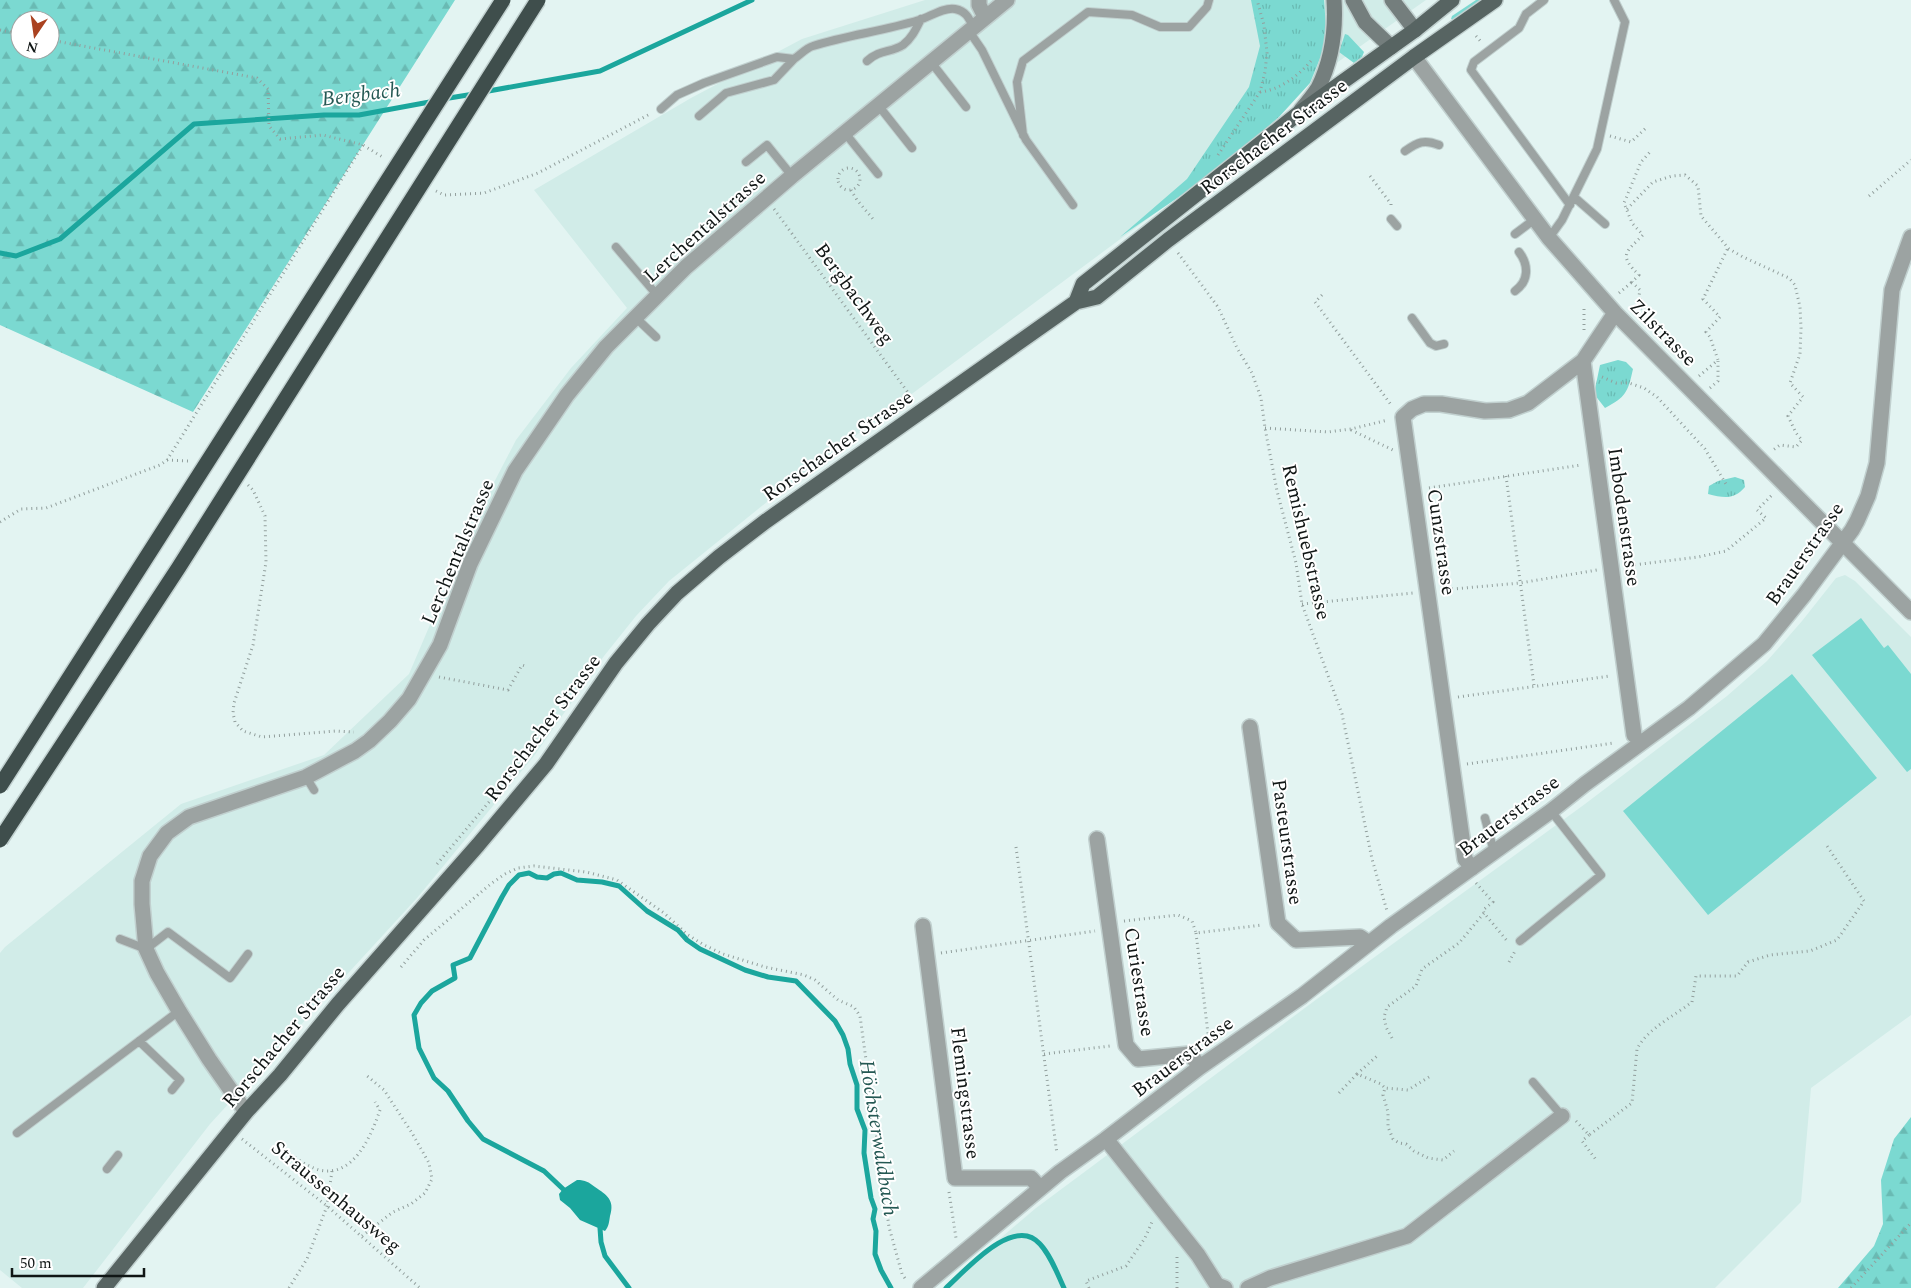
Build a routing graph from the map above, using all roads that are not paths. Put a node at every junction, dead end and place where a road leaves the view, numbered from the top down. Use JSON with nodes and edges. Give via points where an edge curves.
{"nodes":[{"id":1,"x":503,"y":0,"type":"edge"},
{"id":2,"x":538,"y":0,"type":"edge"},
{"id":3,"x":979,"y":0,"type":"edge"},
{"id":4,"x":1007,"y":0,"type":"edge"},
{"id":5,"x":1209,"y":0,"type":"edge"},
{"id":6,"x":1334,"y":0,"type":"edge"},
{"id":7,"x":1353,"y":0,"type":"edge"},
{"id":8,"x":1392,"y":0,"type":"edge"},
{"id":9,"x":1452,"y":0,"type":"edge"},
{"id":10,"x":1495,"y":0,"type":"edge"},
{"id":11,"x":1544,"y":0,"type":"edge"},
{"id":12,"x":1614,"y":0,"type":"edge"},
{"id":13,"x":921,"y":20,"type":"junction"},
{"id":14,"x":976,"y":25,"type":"junction"},
{"id":15,"x":1415,"y":30,"type":"junction"},
{"id":16,"x":1391,"y":47,"type":"junction"},
{"id":17,"x":1414,"y":57,"type":"junction"},
{"id":18,"x":794,"y":59,"type":"junction"},
{"id":19,"x":867,"y":61,"type":"dead end"},
{"id":20,"x":931,"y":62,"type":"junction"},
{"id":21,"x":878,"y":105,"type":"junction"},
{"id":22,"x":966,"y":107,"type":"dead end"},
{"id":23,"x":661,"y":109,"type":"road end"},
{"id":24,"x":1300,"y":113,"type":"junction"},
{"id":25,"x":699,"y":116,"type":"dead end"},
{"id":26,"x":845,"y":133,"type":"junction"},
{"id":27,"x":1023,"y":135,"type":"junction"},
{"id":28,"x":1438,"y":145,"type":"dead end"},
{"id":29,"x":912,"y":148,"type":"dead end"},
{"id":30,"x":1405,"y":151,"type":"dead end"},
{"id":31,"x":746,"y":162,"type":"dead end"},
{"id":32,"x":878,"y":174,"type":"dead end"},
{"id":33,"x":792,"y":176,"type":"junction"},
{"id":34,"x":1574,"y":197,"type":"junction"},
{"id":35,"x":1073,"y":205,"type":"dead end"},
{"id":36,"x":1570,"y":205,"type":"junction"},
{"id":37,"x":1392,"y":219,"type":"dead end"},
{"id":38,"x":1535,"y":219,"type":"junction"},
{"id":39,"x":1605,"y":224,"type":"dead end"},
{"id":40,"x":1397,"y":226,"type":"dead end"},
{"id":41,"x":1515,"y":234,"type":"dead end"},
{"id":42,"x":1911,"y":237,"type":"edge"},
{"id":43,"x":1549,"y":238,"type":"junction"},
{"id":44,"x":616,"y":247,"type":"dead end"},
{"id":45,"x":1519,"y":252,"type":"dead end"},
{"id":46,"x":1905,"y":268,"type":"edge"},
{"id":47,"x":1515,"y":291,"type":"dead end"},
{"id":48,"x":657,"y":295,"type":"junction"},
{"id":49,"x":1076,"y":302,"type":"junction"},
{"id":50,"x":1615,"y":313,"type":"junction"},
{"id":51,"x":635,"y":317,"type":"junction"},
{"id":52,"x":1412,"y":318,"type":"dead end"},
{"id":53,"x":656,"y":337,"type":"dead end"},
{"id":54,"x":1444,"y":344,"type":"dead end"},
{"id":55,"x":1584,"y":366,"type":"junction"},
{"id":56,"x":1842,"y":543,"type":"junction"},
{"id":57,"x":1911,"y":612,"type":"edge"},
{"id":58,"x":1250,"y":727,"type":"dead end"},
{"id":59,"x":1634,"y":735,"type":"dead end"},
{"id":60,"x":0,"y":786,"type":"edge"},
{"id":61,"x":1551,"y":811,"type":"junction"},
{"id":62,"x":1485,"y":818,"type":"dead end"},
{"id":63,"x":1097,"y":839,"type":"dead end"},
{"id":64,"x":0,"y":840,"type":"edge"},
{"id":65,"x":1494,"y":852,"type":"junction"},
{"id":66,"x":1472,"y":874,"type":"junction"},
{"id":67,"x":923,"y":926,"type":"dead end"},
{"id":68,"x":120,"y":939,"type":"dead end"},
{"id":69,"x":1520,"y":941,"type":"dead end"},
{"id":70,"x":1369,"y":943,"type":"junction"},
{"id":71,"x":146,"y":948,"type":"junction"},
{"id":72,"x":248,"y":954,"type":"dead end"},
{"id":73,"x":179,"y":1011,"type":"junction"},
{"id":74,"x":140,"y":1041,"type":"junction"},
{"id":75,"x":1200,"y":1067,"type":"junction"},
{"id":76,"x":1533,"y":1082,"type":"dead end"},
{"id":77,"x":172,"y":1090,"type":"dead end"},
{"id":78,"x":246,"y":1112,"type":"junction"},
{"id":79,"x":1562,"y":1116,"type":"joint"},
{"id":80,"x":17,"y":1133,"type":"dead end"},
{"id":81,"x":1106,"y":1139,"type":"junction"},
{"id":82,"x":118,"y":1156,"type":"dead end"},
{"id":83,"x":107,"y":1169,"type":"dead end"},
{"id":84,"x":1040,"y":1188,"type":"junction"},
{"id":85,"x":915,"y":1286,"type":"edge"},
{"id":86,"x":104,"y":1288,"type":"edge"},
{"id":87,"x":1225,"y":1288,"type":"edge"},
{"id":88,"x":1248,"y":1288,"type":"edge"}],
"edges":[{"from":1,"to":60,"type":"highway","bridge":true},
{"from":2,"to":64,"type":"highway","bridge":true,"via":[[179,567]]},
{"from":3,"to":14,"type":"street"},
{"from":4,"to":14,"type":"street","name":"Lerchentalstrasse"},
{"from":5,"to":27,"type":"lane","via":[[1207,7],[1189,27],[1160,27],[1132,15],[1088,12],[1024,61],[1017,82]]},
{"from":6,"to":24,"type":"main road","via":[[1336,25],[1331,54],[1317,88]]},
{"from":7,"to":16,"type":"main road","via":[[1365,22]]},
{"from":8,"to":15,"type":"main road"},
{"from":9,"to":15,"type":"main road","name":"Rorschacher Strasse"},
{"from":10,"to":17,"type":"main road","name":"Rorschacher Strasse"},
{"from":11,"to":36,"type":"lane","via":[[1526,14],[1520,28],[1474,62],[1471,70]]},
{"from":12,"to":34,"type":"lane","via":[[1625,22],[1597,149]]},
{"from":13,"to":14,"type":"lane","via":[[953,8],[963,11]]},
{"from":13,"to":18,"type":"lane","via":[[811,47]]},
{"from":13,"to":19,"type":"lane","via":[[914,34],[902,46],[875,54]]},
{"from":14,"to":20,"type":"street","name":"Lerchentalstrasse"},
{"from":14,"to":27,"type":"lane","via":[[982,50]]},
{"from":15,"to":16,"type":"main road","name":"Rorschacher Strasse"},
{"from":15,"to":17,"type":"main road"},
{"from":16,"to":17,"type":"main road"},
{"from":16,"to":24,"type":"main road","name":"Rorschacher Strasse"},
{"from":17,"to":38,"type":"street","name":"Zilstrasse"},
{"from":17,"to":49,"type":"main road","name":"Rorschacher Strasse","via":[[1168,240],[1097,297]]},
{"from":18,"to":23,"type":"lane","via":[[777,57],[704,83],[678,95]]},
{"from":18,"to":25,"type":"lane","via":[[774,80],[726,93]]},
{"from":20,"to":21,"type":"street","name":"Lerchentalstrasse"},
{"from":20,"to":22,"type":"lane"},
{"from":21,"to":26,"type":"street","name":"Lerchentalstrasse"},
{"from":21,"to":29,"type":"lane"},
{"from":24,"to":49,"type":"main road","name":"Rorschacher Strasse","via":[[1083,284]]},
{"from":26,"to":32,"type":"lane"},
{"from":26,"to":33,"type":"street","name":"Lerchentalstrasse"},
{"from":27,"to":35,"type":"lane"},
{"from":28,"to":30,"type":"lane","via":[[1428,140]]},
{"from":31,"to":33,"type":"lane","via":[[767,145]]},
{"from":33,"to":48,"type":"street","name":"Lerchentalstrasse"},
{"from":34,"to":36,"type":"lane"},
{"from":34,"to":39,"type":"lane"},
{"from":36,"to":43,"type":"lane"},
{"from":37,"to":40,"type":"lane"},
{"from":38,"to":41,"type":"lane"},
{"from":38,"to":43,"type":"street","name":"Zilstrasse"},
{"from":42,"to":46,"type":"street","name":"Brauerstrasse"},
{"from":43,"to":50,"type":"street","name":"Zilstrasse"},
{"from":44,"to":48,"type":"lane"},
{"from":45,"to":47,"type":"lane","via":[[1527,267],[1526,276]]},
{"from":46,"to":56,"type":"street","name":"Brauerstrasse","via":[[1892,290],[1877,462],[1868,496]]},
{"from":48,"to":51,"type":"street","name":"Lerchentalstrasse"},
{"from":49,"to":78,"type":"main road","name":"Rorschacher Strasse","via":[[766,521],[677,593],[616,663],[546,764]]},
{"from":50,"to":55,"type":"street"},
{"from":50,"to":56,"type":"street","name":"Zilstrasse"},
{"from":51,"to":53,"type":"lane"},
{"from":51,"to":71,"type":"street","name":"Lerchentalstrasse","via":[[581,376],[515,471],[470,564],[440,645],[395,721],[310,784],[189,817],[167,833],[150,856],[142,881]]},
{"from":52,"to":54,"type":"lane","via":[[1430,343],[1436,346]]},
{"from":55,"to":59,"type":"street","name":"Imbodenstrasse"},
{"from":55,"to":66,"type":"street","name":"Cunzstrasse","via":[[1528,403],[1509,410],[1485,411],[1424,404],[1403,417],[1465,858]]},
{"from":56,"to":57,"type":"street","name":"Zilstrasse"},
{"from":56,"to":61,"type":"street","name":"Brauerstrasse","via":[[1764,644],[1689,708]]},
{"from":58,"to":70,"type":"street","name":"Pasteurstrasse","via":[[1278,923],[1296,940],[1360,937]]},
{"from":61,"to":65,"type":"street","name":"Brauerstrasse"},
{"from":61,"to":69,"type":"lane","via":[[1601,875]]},
{"from":62,"to":65,"type":"lane"},
{"from":63,"to":75,"type":"street","name":"Curiestrasse","via":[[1126,1044],[1138,1060],[1190,1054]]},
{"from":65,"to":66,"type":"street","name":"Brauerstrasse"},
{"from":66,"to":70,"type":"street","name":"Brauerstrasse"},
{"from":67,"to":84,"type":"street","name":"Flemingstrasse","via":[[955,1178],[1030,1178]]},
{"from":68,"to":71,"type":"lane"},
{"from":70,"to":75,"type":"street","name":"Brauerstrasse","via":[[1302,996]]},
{"from":71,"to":72,"type":"lane","via":[[168,932],[230,978]]},
{"from":71,"to":73,"type":"street","name":"Lerchentalstrasse"},
{"from":73,"to":74,"type":"lane"},
{"from":73,"to":78,"type":"street","name":"Lerchentalstrasse"},
{"from":74,"to":77,"type":"lane","via":[[180,1080]]},
{"from":74,"to":80,"type":"lane"},
{"from":75,"to":81,"type":"street","name":"Brauerstrasse"},
{"from":76,"to":79,"type":"lane"},
{"from":78,"to":86,"type":"main road","name":"Rorschacher Strasse"},
{"from":79,"to":88,"type":"street","via":[[1407,1236],[1270,1278]]},
{"from":81,"to":84,"type":"street","name":"Brauerstrasse"},
{"from":81,"to":87,"type":"street","via":[[1217,1285]]},
{"from":82,"to":83,"type":"lane"},
{"from":84,"to":85,"type":"street","name":"Brauerstrasse","via":[[959,1256]]}]}
